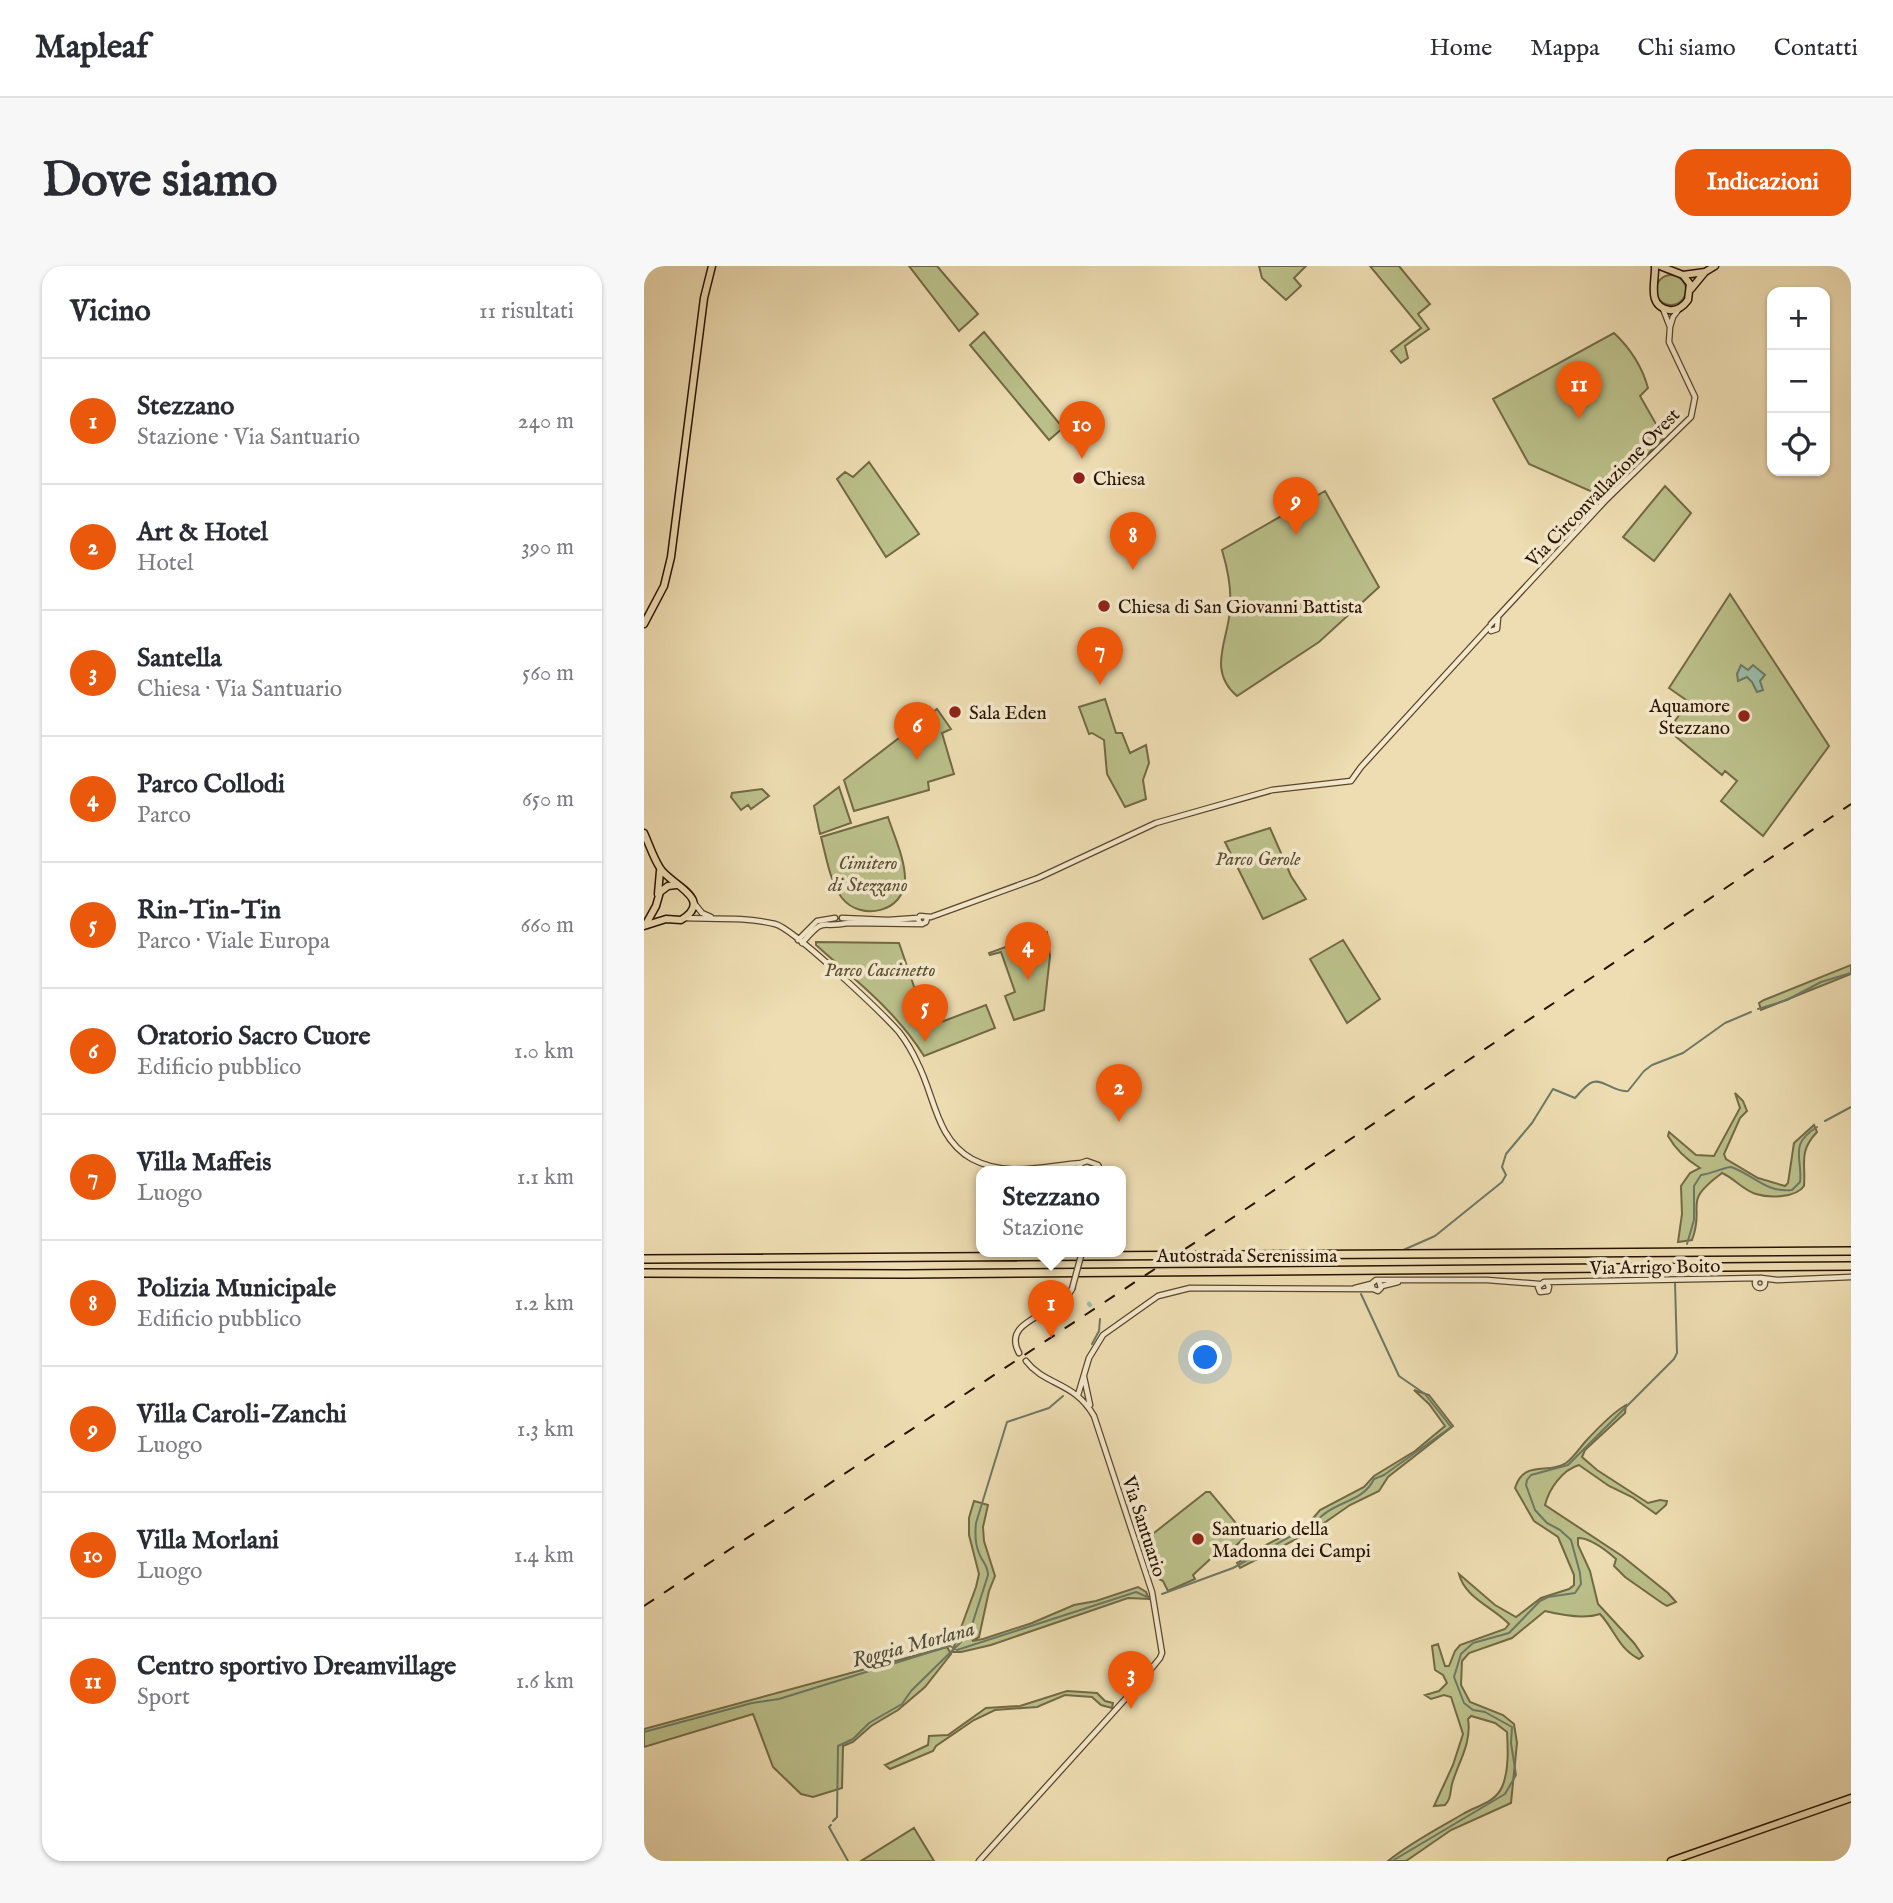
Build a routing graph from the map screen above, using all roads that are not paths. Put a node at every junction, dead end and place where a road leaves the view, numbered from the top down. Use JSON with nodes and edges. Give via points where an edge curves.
{"nodes":[{"id":1,"x":712,"y":266,"type":"edge"},
{"id":2,"x":1658,"y":266,"type":"edge"},
{"id":3,"x":1715,"y":266,"type":"edge"},
{"id":4,"x":1670,"y":272,"type":"junction"},
{"id":5,"x":1705,"y":272,"type":"junction"},
{"id":6,"x":1683,"y":275,"type":"junction"},
{"id":7,"x":1656,"y":281,"type":"junction"},
{"id":8,"x":1691,"y":289,"type":"junction"},
{"id":9,"x":1663,"y":308,"type":"junction"},
{"id":10,"x":1680,"y":308,"type":"junction"},
{"id":11,"x":1670,"y":327,"type":"junction"},
{"id":12,"x":659,"y":595,"type":"junction"},
{"id":13,"x":644,"y":618,"type":"edge"},
{"id":14,"x":644,"y":624,"type":"edge"},
{"id":15,"x":644,"y":833,"type":"edge"},
{"id":16,"x":660,"y":869,"type":"junction"},
{"id":17,"x":681,"y":886,"type":"junction"},
{"id":18,"x":658,"y":895,"type":"junction"},
{"id":19,"x":693,"y":902,"type":"junction"},
{"id":20,"x":656,"y":906,"type":"junction"},
{"id":21,"x":684,"y":918,"type":"junction"},
{"id":22,"x":666,"y":919,"type":"junction"},
{"id":23,"x":718,"y":919,"type":"junction"},
{"id":24,"x":840,"y":922,"type":"junction"},
{"id":25,"x":645,"y":925,"type":"edge"},
{"id":26,"x":800,"y":941,"type":"junction"},
{"id":27,"x":1081,"y":1163,"type":"junction"},
{"id":28,"x":987,"y":1166,"type":"edge"},
{"id":29,"x":1067,"y":1166,"type":"edge"},
{"id":30,"x":1079,"y":1166,"type":"edge"},
{"id":31,"x":1097,"y":1166,"type":"edge"},
{"id":32,"x":1851,"y":1251,"type":"edge"},
{"id":33,"x":1126,"y":1256,"type":"edge"},
{"id":34,"x":976,"y":1257,"type":"edge"},
{"id":35,"x":1081,"y":1257,"type":"edge"},
{"id":36,"x":644,"y":1259,"type":"edge"},
{"id":37,"x":1851,"y":1266,"type":"edge"},
{"id":38,"x":644,"y":1273,"type":"edge"},
{"id":39,"x":1851,"y":1277,"type":"edge"},
{"id":40,"x":1759,"y":1278,"type":"junction"},
{"id":41,"x":1745,"y":1279,"type":"junction"},
{"id":42,"x":1777,"y":1280,"type":"junction"},
{"id":43,"x":1547,"y":1283,"type":"junction"},
{"id":44,"x":1566,"y":1283,"type":"junction"},
{"id":45,"x":1380,"y":1284,"type":"junction"},
{"id":46,"x":1755,"y":1284,"type":"junction"},
{"id":47,"x":1372,"y":1287,"type":"junction"},
{"id":48,"x":1539,"y":1287,"type":"junction"},
{"id":49,"x":1763,"y":1287,"type":"junction"},
{"id":50,"x":1549,"y":1290,"type":"junction"},
{"id":51,"x":1052,"y":1297,"type":"junction"},
{"id":52,"x":1066,"y":1300,"type":"junction"},
{"id":53,"x":1038,"y":1309,"type":"junction"},
{"id":54,"x":1052,"y":1310,"type":"junction"},
{"id":55,"x":1044,"y":1313,"type":"junction"},
{"id":56,"x":1031,"y":1319,"type":"junction"},
{"id":57,"x":1019,"y":1353,"type":"dead end"},
{"id":58,"x":1026,"y":1362,"type":"dead end"},
{"id":59,"x":1083,"y":1382,"type":"junction"},
{"id":60,"x":1068,"y":1388,"type":"junction"},
{"id":61,"x":1078,"y":1395,"type":"junction"},
{"id":62,"x":1094,"y":1416,"type":"junction"},
{"id":63,"x":1851,"y":1798,"type":"edge"},
{"id":64,"x":979,"y":1861,"type":"edge"},
{"id":65,"x":1671,"y":1861,"type":"edge"}],
"edges":[{"from":1,"to":12,"type":"main road","via":[[671,557]]},
{"from":2,"to":4,"type":"main road"},
{"from":2,"to":7,"type":"main road"},
{"from":3,"to":5,"type":"main road"},
{"from":4,"to":6,"type":"main road"},
{"from":4,"to":7,"type":"main road"},
{"from":5,"to":6,"type":"main road"},
{"from":5,"to":8,"type":"main road"},
{"from":6,"to":8,"type":"main road"},
{"from":7,"to":9,"type":"main road","via":[[1654,298]]},
{"from":8,"to":10,"type":"main road"},
{"from":9,"to":10,"type":"main road"},
{"from":9,"to":11,"type":"street","name":"Via Circonvallazione Ovest"},
{"from":10,"to":11,"type":"street"},
{"from":11,"to":24,"type":"street","name":"Via Circonvallazione Ovest","via":[[1671,348],[1695,397],[1691,417],[1605,501],[1351,781],[1272,790],[1156,823],[1044,876],[919,920]]},
{"from":12,"to":13,"type":"main road"},
{"from":12,"to":14,"type":"main road"},
{"from":15,"to":16,"type":"main road"},
{"from":16,"to":17,"type":"main road"},
{"from":16,"to":18,"type":"main road"},
{"from":17,"to":18,"type":"main road","via":[[668,886]]},
{"from":17,"to":19,"type":"main road"},
{"from":18,"to":20,"type":"main road"},
{"from":19,"to":21,"type":"main road"},
{"from":19,"to":23,"type":"street","via":[[705,915]]},
{"from":20,"to":22,"type":"main road"},
{"from":20,"to":25,"type":"main road"},
{"from":21,"to":22,"type":"main road"},
{"from":21,"to":23,"type":"street"},
{"from":22,"to":25,"type":"main road"},
{"from":23,"to":26,"type":"street","via":[[775,924]]},
{"from":24,"to":26,"type":"street","via":[[818,925]]},
{"from":24,"to":26,"type":"street","via":[[835,918],[817,921]]},
{"from":26,"to":28,"type":"street","via":[[900,1034],[918,1063],[948,1138]]},
{"from":27,"to":29,"type":"street"},
{"from":27,"to":30,"type":"street"},
{"from":27,"to":31,"type":"street","via":[[1095,1162]]},
{"from":32,"to":33,"type":"highway","name":"Autostrada Serenissima"},
{"from":34,"to":36,"type":"highway","name":"Autostrada Serenissima"},
{"from":35,"to":52,"type":"street","bridge":true},
{"from":37,"to":38,"type":"highway","name":"Autostrada Serenissima"},
{"from":39,"to":42,"type":"street","name":"Via Arrigo Boito"},
{"from":40,"to":41,"type":"street","name":"Via Arrigo Boito"},
{"from":40,"to":42,"type":"street","name":"Via Arrigo Boito"},
{"from":40,"to":46,"type":"street"},
{"from":40,"to":49,"type":"street"},
{"from":41,"to":44,"type":"street","name":"Via Arrigo Boito"},
{"from":41,"to":46,"type":"street","name":"Via Arrigo Boito"},
{"from":42,"to":49,"type":"street","name":"Via Arrigo Boito"},
{"from":43,"to":44,"type":"street","name":"Via Arrigo Boito"},
{"from":43,"to":48,"type":"street","name":"Via Arrigo Boito"},
{"from":43,"to":50,"type":"street"},
{"from":44,"to":50,"type":"street","name":"Via Arrigo Boito"},
{"from":45,"to":47,"type":"street","name":"Via Arrigo Boito","via":[[1374,1280]]},
{"from":45,"to":47,"type":"street","name":"Via Arrigo Boito","via":[[1378,1291]]},
{"from":45,"to":48,"type":"street","name":"Via Arrigo Boito","via":[[1487,1280]]},
{"from":46,"to":49,"type":"street","name":"Via Arrigo Boito"},
{"from":47,"to":59,"type":"street","name":"Via Arrigo Boito","via":[[1170,1291],[1103,1335],[1089,1358]]},
{"from":48,"to":50,"type":"street","name":"Via Arrigo Boito","via":[[1544,1294]]},
{"from":51,"to":52,"type":"street"},
{"from":51,"to":53,"type":"street","via":[[1040,1296]]},
{"from":51,"to":54,"type":"street"},
{"from":52,"to":54,"type":"street"},
{"from":53,"to":55,"type":"street"},
{"from":53,"to":56,"type":"street"},
{"from":54,"to":55,"type":"street"},
{"from":55,"to":56,"type":"street"},
{"from":56,"to":57,"type":"street","via":[[1016,1335]]},
{"from":58,"to":60,"type":"street","name":"Via Santuario"},
{"from":59,"to":60,"type":"street"},
{"from":59,"to":61,"type":"street","name":"Via Arrigo Boito"},
{"from":59,"to":62,"type":"street"},
{"from":60,"to":61,"type":"street","name":"Via Santuario"},
{"from":61,"to":62,"type":"street","name":"Via Santuario"},
{"from":62,"to":64,"type":"street","name":"Via Santuario","via":[[1153,1598],[1160,1658]]},
{"from":63,"to":65,"type":"main road"}]}
